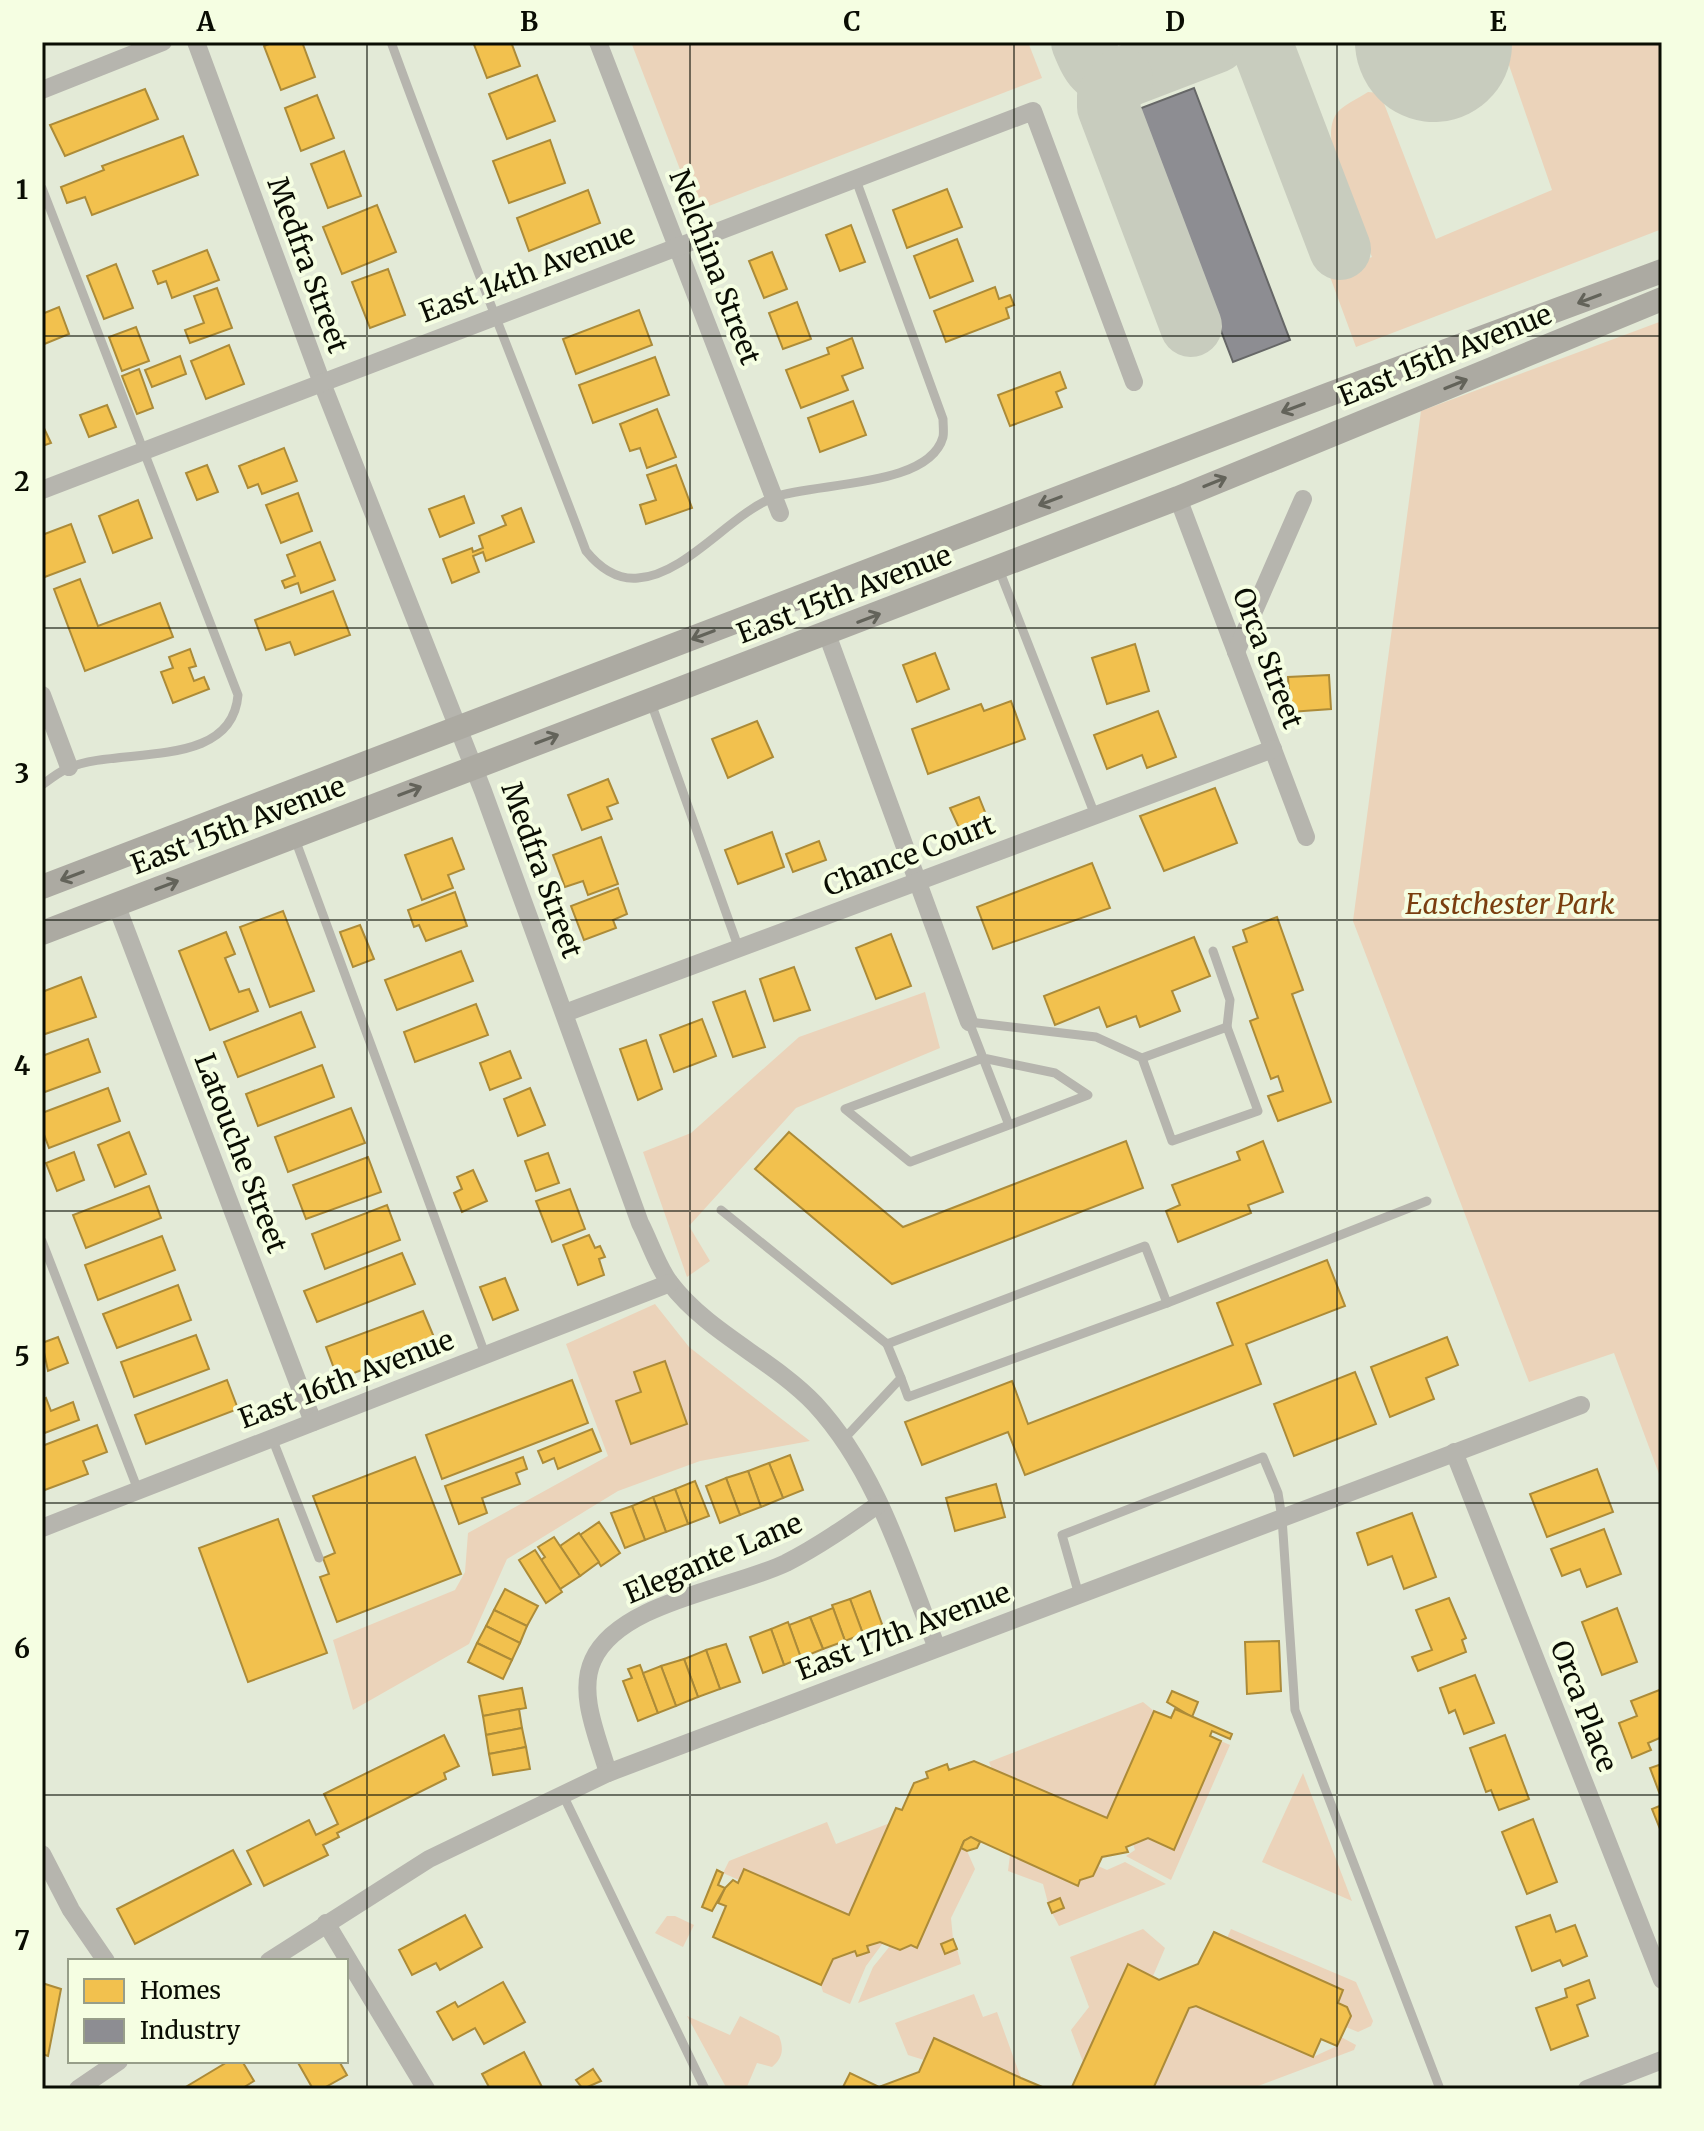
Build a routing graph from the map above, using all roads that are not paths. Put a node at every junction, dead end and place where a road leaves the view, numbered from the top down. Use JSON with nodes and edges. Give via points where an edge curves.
{"nodes":[{"id":1,"x":163,"y":42,"type":"edge"},
{"id":2,"x":196,"y":42,"type":"edge"},
{"id":3,"x":391,"y":42,"type":"edge"},
{"id":4,"x":598,"y":42,"type":"edge"},
{"id":5,"x":42,"y":90,"type":"edge"},
{"id":6,"x":856,"y":180,"type":"junction"},
{"id":7,"x":42,"y":188,"type":"edge"},
{"id":8,"x":676,"y":245,"type":"junction"},
{"id":9,"x":1662,"y":271,"type":"edge"},
{"id":10,"x":1662,"y":299,"type":"edge"},
{"id":11,"x":497,"y":315,"type":"junction"},
{"id":12,"x":1134,"y":382,"type":"dead end"},
{"id":13,"x":322,"y":383,"type":"junction"},
{"id":14,"x":144,"y":451,"type":"junction"},
{"id":15,"x":42,"y":490,"type":"edge"},
{"id":16,"x":1178,"y":498,"type":"junction"},
{"id":17,"x":1303,"y":499,"type":"dead end"},
{"id":18,"x":777,"y":505,"type":"junction"},
{"id":19,"x":998,"y":567,"type":"junction"},
{"id":20,"x":827,"y":634,"type":"junction"},
{"id":21,"x":1236,"y":652,"type":"junction"},
{"id":22,"x":42,"y":695,"type":"edge"},
{"id":23,"x":650,"y":700,"type":"junction"},
{"id":24,"x":459,"y":729,"type":"junction"},
{"id":25,"x":1273,"y":749,"type":"junction"},
{"id":26,"x":69,"y":767,"type":"junction"},
{"id":27,"x":474,"y":767,"type":"junction"},
{"id":28,"x":42,"y":785,"type":"edge"},
{"id":29,"x":1095,"y":815,"type":"junction"},
{"id":30,"x":294,"y":836,"type":"junction"},
{"id":31,"x":1306,"y":837,"type":"dead end"},
{"id":32,"x":918,"y":882,"type":"junction"},
{"id":33,"x":42,"y":887,"type":"edge"},
{"id":34,"x":116,"y":904,"type":"junction"},
{"id":35,"x":42,"y":933,"type":"edge"},
{"id":36,"x":739,"y":949,"type":"junction"},
{"id":37,"x":1213,"y":951,"type":"dead end"},
{"id":38,"x":565,"y":1013,"type":"junction"},
{"id":39,"x":969,"y":1022,"type":"junction"},
{"id":40,"x":1227,"y":1027,"type":"junction"},
{"id":41,"x":983,"y":1058,"type":"junction"},
{"id":42,"x":1142,"y":1058,"type":"junction"},
{"id":43,"x":1009,"y":1125,"type":"junction"},
{"id":44,"x":1427,"y":1201,"type":"dead end"},
{"id":45,"x":721,"y":1210,"type":"dead end"},
{"id":46,"x":42,"y":1241,"type":"edge"},
{"id":47,"x":670,"y":1283,"type":"junction"},
{"id":48,"x":1167,"y":1303,"type":"junction"},
{"id":49,"x":887,"y":1344,"type":"junction"},
{"id":50,"x":485,"y":1354,"type":"junction"},
{"id":51,"x":901,"y":1378,"type":"junction"},
{"id":52,"x":1581,"y":1405,"type":"dead end"},
{"id":53,"x":313,"y":1422,"type":"junction"},
{"id":54,"x":272,"y":1438,"type":"junction"},
{"id":55,"x":843,"y":1440,"type":"junction"},
{"id":56,"x":1454,"y":1452,"type":"junction"},
{"id":57,"x":138,"y":1490,"type":"junction"},
{"id":58,"x":879,"y":1504,"type":"junction"},
{"id":59,"x":1282,"y":1518,"type":"junction"},
{"id":60,"x":42,"y":1528,"type":"edge"},
{"id":61,"x":319,"y":1558,"type":"dead end"},
{"id":62,"x":1079,"y":1595,"type":"junction"},
{"id":63,"x":937,"y":1648,"type":"junction"},
{"id":64,"x":608,"y":1773,"type":"junction"},
{"id":65,"x":563,"y":1795,"type":"junction"},
{"id":66,"x":42,"y":1854,"type":"edge"},
{"id":67,"x":326,"y":1923,"type":"junction"},
{"id":68,"x":105,"y":1959,"type":"edge"},
{"id":69,"x":272,"y":1959,"type":"edge"},
{"id":70,"x":348,"y":1959,"type":"edge"},
{"id":71,"x":348,"y":1960,"type":"edge"},
{"id":72,"x":1662,"y":1980,"type":"edge"},
{"id":73,"x":1662,"y":2060,"type":"edge"},
{"id":74,"x":116,"y":2063,"type":"edge"},
{"id":75,"x":78,"y":2089,"type":"edge"},
{"id":76,"x":426,"y":2089,"type":"edge"},
{"id":77,"x":705,"y":2089,"type":"edge"},
{"id":78,"x":1440,"y":2089,"type":"edge"},
{"id":79,"x":1587,"y":2089,"type":"edge"}],
"edges":[{"from":1,"to":5,"type":"street"},
{"from":2,"to":13,"type":"street","name":"Medfra Street"},
{"from":3,"to":11,"type":"lane","via":[[453,215]]},
{"from":4,"to":8,"type":"street","name":"Nelchina Street"},
{"from":6,"to":8,"type":"street","name":"East 14th Avenue"},
{"from":6,"to":12,"type":"street","name":"East 14th Avenue","via":[[1033,111]]},
{"from":6,"to":18,"type":"lane","via":[[943,419],[943,438],[915,467]]},
{"from":7,"to":14,"type":"lane"},
{"from":8,"to":11,"type":"street","name":"East 14th Avenue"},
{"from":8,"to":18,"type":"street","name":"Nelchina Street"},
{"from":9,"to":24,"type":"main road","name":"East 15th Avenue","one_way":true},
{"from":16,"to":10,"type":"main road","name":"East 15th Avenue","one_way":true},
{"from":11,"to":13,"type":"street","name":"East 14th Avenue"},
{"from":11,"to":18,"type":"lane","via":[[586,551],[596,563],[614,574],[639,578],[668,568]]},
{"from":13,"to":14,"type":"street","name":"East 14th Avenue"},
{"from":13,"to":24,"type":"street","name":"Medfra Street"},
{"from":14,"to":15,"type":"street","name":"East 14th Avenue"},
{"from":14,"to":26,"type":"lane","via":[[232,677],[238,695],[236,714],[224,732],[210,740]]},
{"from":16,"to":19,"type":"main road","name":"East 15th Avenue"},
{"from":16,"to":21,"type":"street","name":"Orca Street"},
{"from":17,"to":21,"type":"street"},
{"from":20,"to":19,"type":"main road","name":"East 15th Avenue","one_way":true},
{"from":19,"to":29,"type":"lane"},
{"from":20,"to":23,"type":"main road","name":"East 15th Avenue"},
{"from":20,"to":32,"type":"street"},
{"from":21,"to":25,"type":"street","name":"Orca Street"},
{"from":22,"to":26,"type":"street"},
{"from":27,"to":23,"type":"main road","name":"East 15th Avenue","one_way":true},
{"from":23,"to":36,"type":"lane"},
{"from":24,"to":27,"type":"street","name":"Medfra Street"},
{"from":24,"to":33,"type":"main road","name":"East 15th Avenue","one_way":true},
{"from":25,"to":29,"type":"street","name":"Chance Court"},
{"from":25,"to":31,"type":"street","name":"Orca Street"},
{"from":26,"to":28,"type":"lane"},
{"from":30,"to":27,"type":"main road","name":"East 15th Avenue","one_way":true},
{"from":27,"to":38,"type":"street","name":"Medfra Street"},
{"from":29,"to":32,"type":"street","name":"Chance Court"},
{"from":34,"to":30,"type":"main road","name":"East 15th Avenue","one_way":true},
{"from":30,"to":50,"type":"lane"},
{"from":32,"to":36,"type":"street","name":"Chance Court"},
{"from":32,"to":39,"type":"street"},
{"from":34,"to":35,"type":"main road","name":"East 15th Avenue"},
{"from":34,"to":53,"type":"street","name":"Latouche Street"},
{"from":36,"to":38,"type":"street","name":"Chance Court"},
{"from":37,"to":40,"type":"lane","via":[[1230,1000]]},
{"from":38,"to":47,"type":"street","name":"Medfra Street","via":[[640,1223]]},
{"from":39,"to":41,"type":"lane"},
{"from":39,"to":42,"type":"lane","via":[[1096,1037]]},
{"from":40,"to":42,"type":"lane"},
{"from":40,"to":42,"type":"lane","via":[[1258,1111],[1172,1141]]},
{"from":41,"to":43,"type":"lane"},
{"from":41,"to":43,"type":"lane","via":[[1055,1073],[1088,1095]]},
{"from":41,"to":43,"type":"lane","via":[[845,1109],[910,1162]]},
{"from":44,"to":48,"type":"lane"},
{"from":45,"to":49,"type":"lane"},
{"from":46,"to":57,"type":"lane"},
{"from":47,"to":50,"type":"street","name":"East 16th Avenue"},
{"from":47,"to":55,"type":"street","name":"Medfra Street","via":[[815,1404]]},
{"from":48,"to":49,"type":"lane","via":[[1145,1246]]},
{"from":48,"to":51,"type":"lane","via":[[908,1397]]},
{"from":49,"to":51,"type":"lane"},
{"from":50,"to":53,"type":"street","name":"East 16th Avenue"},
{"from":51,"to":55,"type":"lane"},
{"from":52,"to":56,"type":"street","name":"East 17th Avenue"},
{"from":53,"to":54,"type":"street","name":"East 16th Avenue"},
{"from":54,"to":57,"type":"street","name":"East 16th Avenue"},
{"from":54,"to":61,"type":"lane"},
{"from":55,"to":58,"type":"street","name":"Medfra Street"},
{"from":56,"to":59,"type":"street","name":"East 17th Avenue"},
{"from":56,"to":72,"type":"street","name":"Orca Place"},
{"from":57,"to":60,"type":"street","name":"East 16th Avenue"},
{"from":58,"to":63,"type":"street","name":"Medfra Street"},
{"from":58,"to":64,"type":"street","name":"Elegante Lane","via":[[783,1564],[635,1618],[611,1636],[592,1660],[587,1694]]},
{"from":59,"to":62,"type":"street","name":"East 17th Avenue"},
{"from":59,"to":62,"type":"lane","via":[[1263,1457],[1062,1535]]},
{"from":59,"to":78,"type":"lane","via":[[1295,1710]]},
{"from":62,"to":63,"type":"street","name":"East 17th Avenue"},
{"from":63,"to":64,"type":"street","name":"East 17th Avenue"},
{"from":64,"to":65,"type":"street","name":"East 17th Avenue"},
{"from":65,"to":67,"type":"street","name":"East 17th Avenue","via":[[429,1859]]},
{"from":65,"to":77,"type":"lane"},
{"from":66,"to":68,"type":"street"},
{"from":67,"to":69,"type":"street","name":"East 17th Avenue"},
{"from":67,"to":70,"type":"street"},
{"from":71,"to":76,"type":"street"},
{"from":73,"to":79,"type":"street"},
{"from":74,"to":75,"type":"street"}]}
